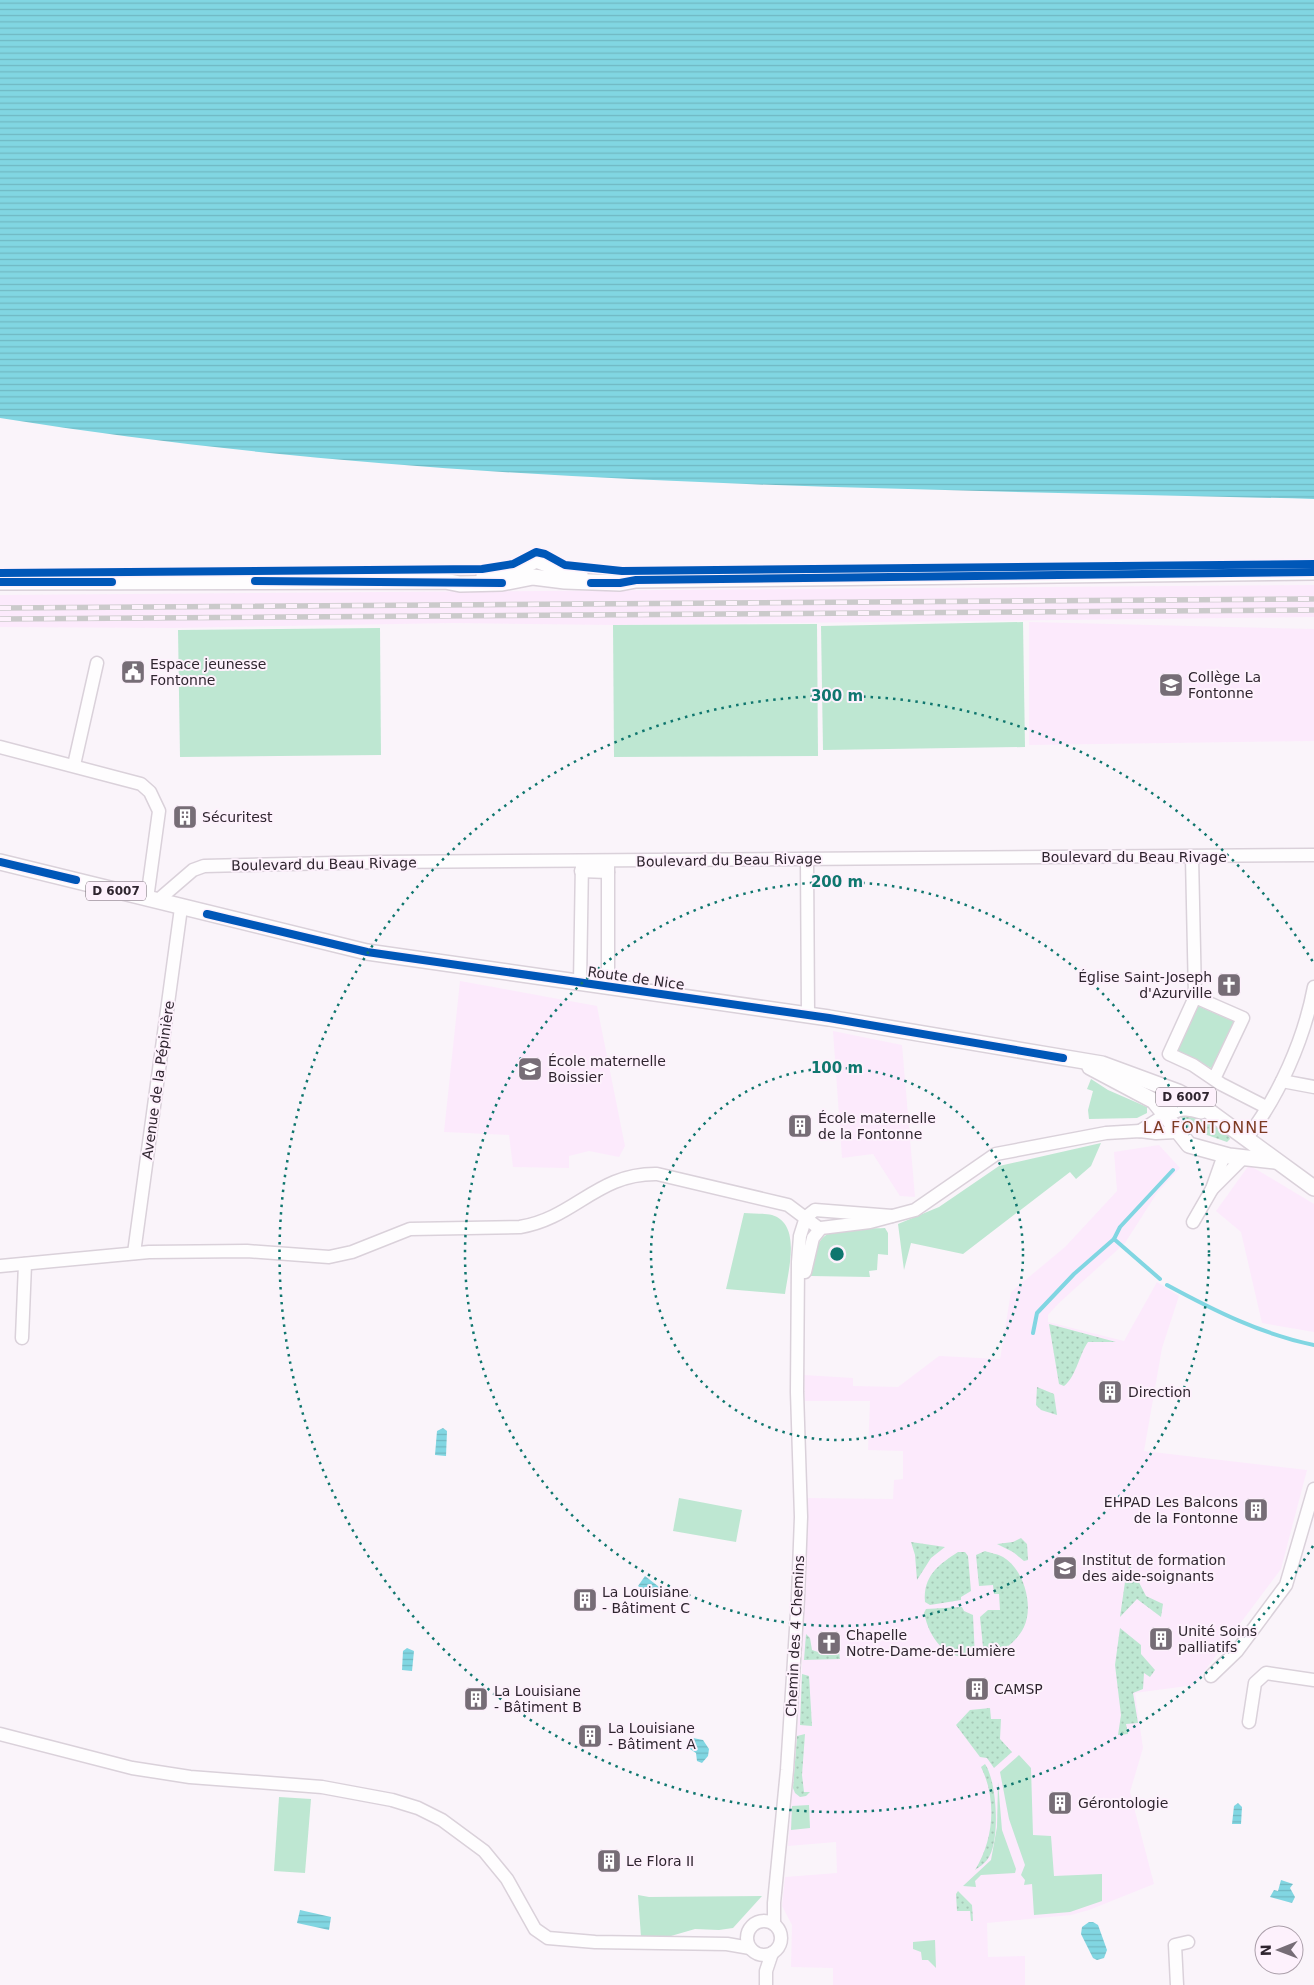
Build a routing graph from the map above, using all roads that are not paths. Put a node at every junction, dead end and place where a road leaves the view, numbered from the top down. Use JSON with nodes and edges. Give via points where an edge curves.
{"nodes":[{"id":1,"x":1314,"y":572,"type":"edge"},
{"id":2,"x":0,"y":582,"type":"edge"},
{"id":3,"x":97,"y":663,"type":"dead end"},
{"id":4,"x":0,"y":747,"type":"edge"},
{"id":5,"x":74,"y":765,"type":"junction"},
{"id":6,"x":1314,"y":855,"type":"edge"},
{"id":7,"x":1192,"y":857,"type":"junction"},
{"id":8,"x":807,"y":859,"type":"junction"},
{"id":9,"x":0,"y":862,"type":"edge"},
{"id":10,"x":581,"y":867,"type":"junction"},
{"id":11,"x":608,"y":867,"type":"junction"},
{"id":12,"x":152,"y":900,"type":"junction"},
{"id":13,"x":181,"y":908,"type":"junction"},
{"id":14,"x":580,"y":983,"type":"junction"},
{"id":15,"x":608,"y":987,"type":"junction"},
{"id":16,"x":1314,"y":987,"type":"edge"},
{"id":17,"x":1195,"y":997,"type":"junction"},
{"id":18,"x":808,"y":1015,"type":"junction"},
{"id":19,"x":1081,"y":1062,"type":"junction"},
{"id":20,"x":1214,"y":1079,"type":"junction"},
{"id":21,"x":1282,"y":1081,"type":"junction"},
{"id":22,"x":1314,"y":1087,"type":"edge"},
{"id":23,"x":1266,"y":1106,"type":"junction"},
{"id":24,"x":1210,"y":1113,"type":"junction"},
{"id":25,"x":1165,"y":1115,"type":"junction"},
{"id":26,"x":1140,"y":1130,"type":"junction"},
{"id":27,"x":1176,"y":1132,"type":"junction"},
{"id":28,"x":1246,"y":1139,"type":"junction"},
{"id":29,"x":1204,"y":1149,"type":"junction"},
{"id":30,"x":1224,"y":1155,"type":"junction"},
{"id":31,"x":1243,"y":1158,"type":"junction"},
{"id":32,"x":1276,"y":1161,"type":"junction"},
{"id":33,"x":1314,"y":1188,"type":"edge"},
{"id":34,"x":1212,"y":1189,"type":"junction"},
{"id":35,"x":892,"y":1216,"type":"junction"},
{"id":36,"x":806,"y":1217,"type":"junction"},
{"id":37,"x":1193,"y":1222,"type":"dead end"},
{"id":38,"x":820,"y":1229,"type":"junction"},
{"id":39,"x":134,"y":1253,"type":"junction"},
{"id":40,"x":25,"y":1264,"type":"junction"},
{"id":41,"x":0,"y":1266,"type":"edge"},
{"id":42,"x":22,"y":1338,"type":"dead end"},
{"id":43,"x":797,"y":1368,"type":"junction"},
{"id":44,"x":1314,"y":1489,"type":"edge"},
{"id":45,"x":1210,"y":1676,"type":"dead end"},
{"id":46,"x":1314,"y":1680,"type":"edge"},
{"id":47,"x":1249,"y":1722,"type":"dead end"},
{"id":48,"x":0,"y":1734,"type":"edge"},
{"id":49,"x":769,"y":1922,"type":"junction"},
{"id":50,"x":748,"y":1931,"type":"junction"},
{"id":51,"x":1188,"y":1942,"type":"dead end"},
{"id":52,"x":727,"y":1944,"type":"junction"},
{"id":53,"x":754,"y":1951,"type":"junction"},
{"id":54,"x":772,"y":1953,"type":"junction"},
{"id":55,"x":766,"y":1971,"type":"junction"},
{"id":56,"x":766,"y":1985,"type":"edge"},
{"id":57,"x":1177,"y":1985,"type":"edge"}],
"edges":[{"from":1,"to":2,"type":"main road","via":[[636,580],[537,570],[445,581]]},
{"from":3,"to":5,"type":"street"},
{"from":4,"to":5,"type":"street"},
{"from":5,"to":12,"type":"street","via":[[140,784],[150,792],[159,811]]},
{"from":6,"to":7,"type":"street","name":"Boulevard du Beau Rivage"},
{"from":7,"to":8,"type":"street","name":"Boulevard du Beau Rivage"},
{"from":7,"to":17,"type":"street"},
{"from":8,"to":11,"type":"street","name":"Boulevard du Beau Rivage"},
{"from":8,"to":18,"type":"street"},
{"from":9,"to":12,"type":"main road","name":"Route de Nice","number":"D 6007"},
{"from":10,"to":11,"type":"street","name":"Boulevard du Beau Rivage"},
{"from":10,"to":12,"type":"street","name":"Boulevard du Beau Rivage","via":[[381,862],[204,866],[193,870]]},
{"from":10,"to":14,"type":"street"},
{"from":11,"to":15,"type":"street"},
{"from":12,"to":13,"type":"main road","name":"Route de Nice","number":"D 6007"},
{"from":13,"to":14,"type":"main road","name":"Route de Nice","number":"D 6007","via":[[367,952]]},
{"from":13,"to":39,"type":"street","name":"Avenue de la Pépinière"},
{"from":14,"to":15,"type":"main road","name":"Route de Nice","number":"D 6007"},
{"from":15,"to":18,"type":"main road","name":"Route de Nice","number":"D 6007"},
{"from":16,"to":21,"type":"street","via":[[1309,1012]]},
{"from":17,"to":20,"type":"street","via":[[1169,1054],[1194,1065]]},
{"from":17,"to":20,"type":"street","via":[[1243,1018]]},
{"from":18,"to":19,"type":"main road","name":"Route de Nice","number":"D 6007"},
{"from":19,"to":24,"type":"main road","number":"D 6007","via":[[1118,1069],[1178,1092]]},
{"from":19,"to":25,"type":"main road","number":"D 6007","via":[[1154,1100]]},
{"from":20,"to":23,"type":"street"},
{"from":21,"to":22,"type":"street"},
{"from":21,"to":23,"type":"street"},
{"from":23,"to":28,"type":"street"},
{"from":24,"to":25,"type":"main road","via":[[1191,1106]]},
{"from":24,"to":28,"type":"main road","number":"D 6007"},
{"from":25,"to":26,"type":"street"},
{"from":25,"to":27,"type":"main road","number":"D 6007"},
{"from":26,"to":27,"type":"street"},
{"from":26,"to":35,"type":"street","via":[[1106,1133],[996,1154],[915,1210]]},
{"from":27,"to":29,"type":"main road","number":"D 6007","via":[[1189,1145]]},
{"from":28,"to":29,"type":"main road","number":"D 6007","via":[[1226,1149]]},
{"from":28,"to":31,"type":"main road"},
{"from":28,"to":32,"type":"main road","number":"D 6007"},
{"from":29,"to":30,"type":"main road","number":"D 6007"},
{"from":30,"to":31,"type":"main road","number":"D 6007"},
{"from":30,"to":34,"type":"street"},
{"from":31,"to":32,"type":"main road","number":"D 6007"},
{"from":31,"to":34,"type":"street"},
{"from":32,"to":33,"type":"main road","number":"D 6007"},
{"from":34,"to":37,"type":"street"},
{"from":35,"to":36,"type":"street","via":[[815,1210]]},
{"from":35,"to":38,"type":"street"},
{"from":36,"to":38,"type":"street"},
{"from":36,"to":39,"type":"street","via":[[788,1205],[657,1174],[636,1174],[606,1184],[549,1220],[520,1227],[410,1228],[352,1252],[329,1257],[222,1250]]},
{"from":36,"to":43,"type":"street","name":"Chemin des 4 Chemins","via":[[800,1236],[798,1262]]},
{"from":38,"to":43,"type":"street","name":"Chemin des 4 Chemins","via":[[813,1238],[805,1263]]},
{"from":39,"to":40,"type":"street"},
{"from":40,"to":41,"type":"street"},
{"from":40,"to":42,"type":"street"},
{"from":43,"to":49,"type":"street","name":"Chemin des 4 Chemins","via":[[801,1517],[798,1598],[787,1770],[774,1903]]},
{"from":44,"to":45,"type":"street","via":[[1286,1585],[1237,1651]]},
{"from":46,"to":47,"type":"street","via":[[1266,1673],[1255,1683]]},
{"from":48,"to":52,"type":"street","via":[[132,1768],[190,1777],[322,1787],[392,1800],[442,1820],[484,1851],[507,1879],[535,1929],[548,1938]]},
{"from":49,"to":50,"type":"street","via":[[756,1923]]},
{"from":49,"to":54,"type":"street","via":[[780,1930],[781,1942]]},
{"from":50,"to":52,"type":"street"},
{"from":50,"to":53,"type":"street","via":[[748,1943]]},
{"from":51,"to":57,"type":"street","via":[[1175,1945]]},
{"from":52,"to":53,"type":"street"},
{"from":53,"to":54,"type":"street","via":[[764,1956]]},
{"from":53,"to":55,"type":"street"},
{"from":54,"to":55,"type":"street"},
{"from":55,"to":56,"type":"street"}]}
